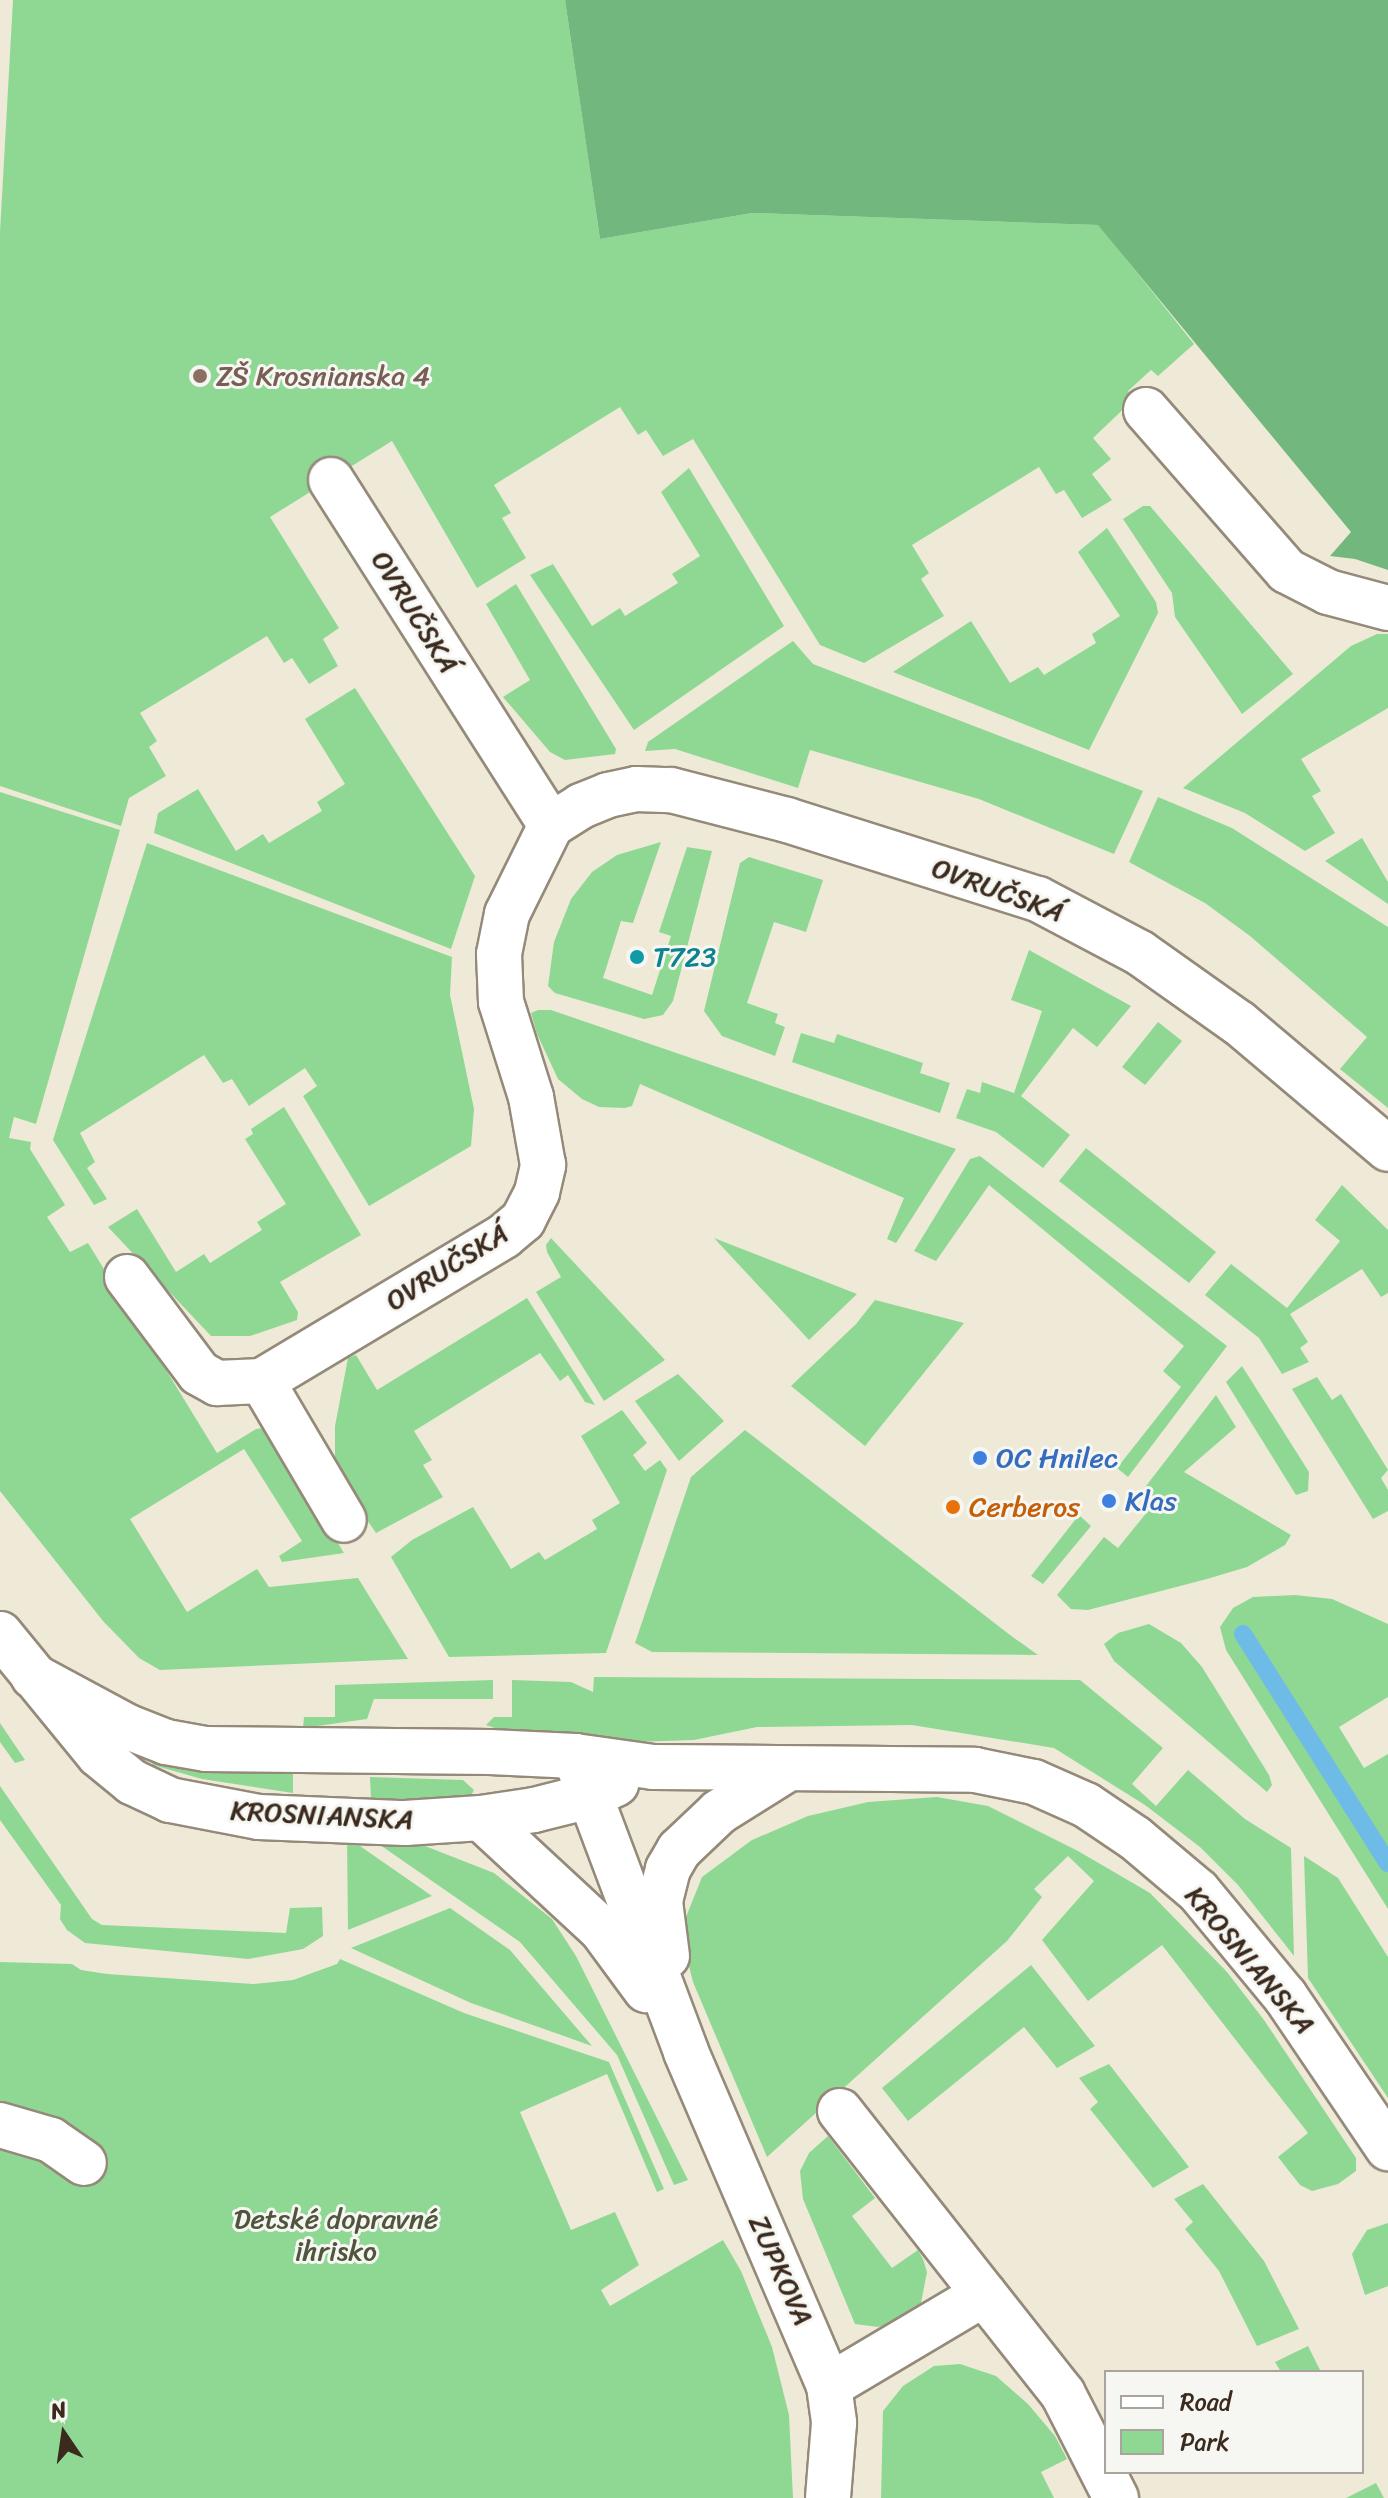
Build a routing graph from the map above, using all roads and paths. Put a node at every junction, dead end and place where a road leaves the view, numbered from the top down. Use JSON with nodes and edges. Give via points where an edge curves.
{"nodes":[{"id":1,"x":1146,"y":410,"type":"dead end"},
{"id":2,"x":331,"y":480,"type":"dead end"},
{"id":3,"x":1388,"y":608,"type":"edge"},
{"id":4,"x":551,"y":825,"type":"junction"},
{"id":5,"x":1388,"y":1149,"type":"edge"},
{"id":6,"x":127,"y":1277,"type":"dead end"},
{"id":7,"x":262,"y":1381,"type":"junction"},
{"id":8,"x":344,"y":1520,"type":"dead end"},
{"id":9,"x":0,"y":1634,"type":"edge"},
{"id":10,"x":33,"y":1676,"type":"junction"},
{"id":11,"x":786,"y":1770,"type":"junction"},
{"id":12,"x":582,"y":1776,"type":"junction"},
{"id":13,"x":481,"y":1818,"type":"junction"},
{"id":14,"x":686,"y":2052,"type":"junction"},
{"id":15,"x":840,"y":2111,"type":"dead end"},
{"id":16,"x":0,"y":2125,"type":"edge"},
{"id":17,"x":1388,"y":2148,"type":"edge"},
{"id":18,"x":84,"y":2163,"type":"dead end"},
{"id":19,"x":984,"y":2294,"type":"junction"},
{"id":20,"x":829,"y":2386,"type":"junction"},
{"id":21,"x":828,"y":2498,"type":"edge"},
{"id":22,"x":1116,"y":2498,"type":"edge"}],
"edges":[{"from":1,"to":3,"type":"street","via":[[1287,571],[1328,592]]},
{"from":2,"to":4,"type":"street","name":"OVRUČSKÁ"},
{"from":4,"to":5,"type":"street","name":"OVRUČSKÁ","via":[[608,795],[671,790],[787,820],[1038,899],[1140,953],[1239,1023]]},
{"from":4,"to":7,"type":"street","name":"OVRUČSKÁ","via":[[507,914],[499,954],[501,1002],[543,1165],[531,1207],[504,1236]]},
{"from":6,"to":7,"type":"street","name":"OVRUČSKÁ","via":[[199,1373],[217,1383]]},
{"from":7,"to":8,"type":"street"},
{"from":9,"to":10,"type":"street","name":"KROSNIANSKA"},
{"from":10,"to":12,"type":"street","name":"KROSNIANSKA","via":[[166,1742],[206,1749],[490,1752]]},
{"from":10,"to":13,"type":"street","name":"KROSNIANSKA","via":[[99,1755],[132,1782],[170,1800],[259,1817],[405,1823]]},
{"from":11,"to":12,"type":"street","name":"KROSNIANSKA","via":[[653,1767]]},
{"from":11,"to":14,"type":"street","via":[[719,1812],[693,1834],[668,1869],[660,1901],[662,1929]]},
{"from":11,"to":17,"type":"street","name":"KROSNIANSKA","via":[[975,1770],[1034,1782],[1086,1805],[1198,1891],[1293,2007]]},
{"from":12,"to":13,"type":"street","name":"KROSNIANSKA"},
{"from":12,"to":14,"type":"street"},
{"from":13,"to":14,"type":"street","via":[[601,1929]]},
{"from":14,"to":20,"type":"street","name":"ZUPKOVA"},
{"from":15,"to":19,"type":"street"},
{"from":16,"to":18,"type":"street","via":[[51,2140]]},
{"from":19,"to":20,"type":"street"},
{"from":19,"to":22,"type":"street","via":[[1063,2394]]},
{"from":20,"to":21,"type":"street","name":"ZUPKOVA","via":[[834,2423]]}]}
